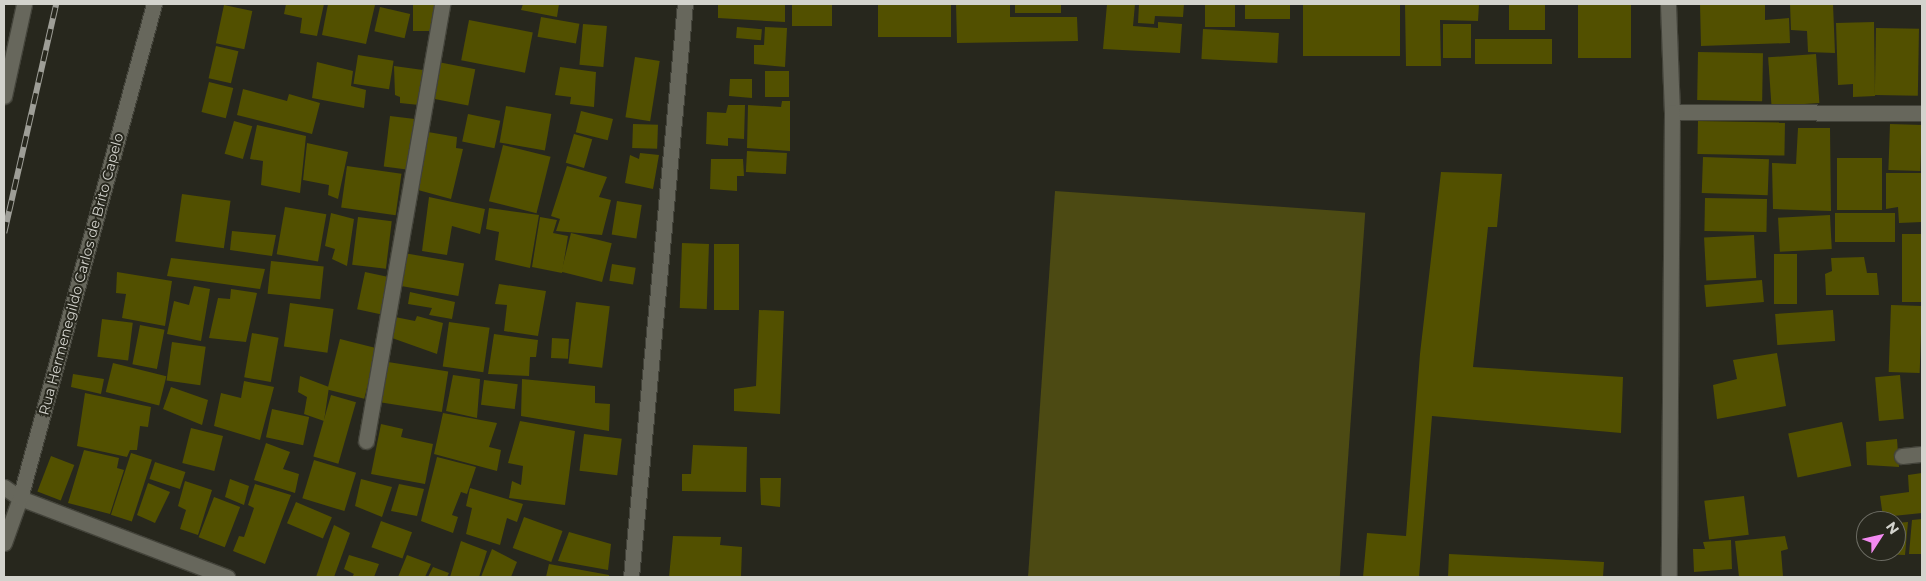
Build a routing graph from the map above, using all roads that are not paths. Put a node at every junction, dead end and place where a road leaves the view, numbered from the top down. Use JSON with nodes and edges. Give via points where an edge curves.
{"nodes":[{"id":1,"x":24,"y":4,"type":"edge"},
{"id":2,"x":154,"y":4,"type":"edge"},
{"id":3,"x":442,"y":4,"type":"edge"},
{"id":4,"x":685,"y":4,"type":"edge"},
{"id":5,"x":1668,"y":4,"type":"edge"},
{"id":6,"x":4,"y":96,"type":"edge"},
{"id":7,"x":1672,"y":112,"type":"junction"},
{"id":8,"x":1922,"y":113,"type":"edge"},
{"id":9,"x":366,"y":441,"type":"dead end"},
{"id":10,"x":1922,"y":454,"type":"edge"},
{"id":11,"x":1902,"y":456,"type":"dead end"},
{"id":12,"x":4,"y":487,"type":"edge"},
{"id":13,"x":20,"y":498,"type":"junction"},
{"id":14,"x":4,"y":543,"type":"edge"},
{"id":15,"x":227,"y":577,"type":"edge"},
{"id":16,"x":631,"y":577,"type":"edge"},
{"id":17,"x":1669,"y":577,"type":"edge"}],
"edges":[{"from":1,"to":6,"type":"street"},
{"from":2,"to":13,"type":"street","name":"Rua Hermenegildo Carlos de Brito Capelo"},
{"from":3,"to":9,"type":"street"},
{"from":4,"to":16,"type":"street"},
{"from":5,"to":7,"type":"street"},
{"from":7,"to":8,"type":"street"},
{"from":7,"to":17,"type":"street"},
{"from":10,"to":11,"type":"street"},
{"from":12,"to":13,"type":"street"},
{"from":13,"to":14,"type":"street","name":"Rua Hermenegildo Carlos de Brito Capelo"},
{"from":13,"to":15,"type":"street"}]}
